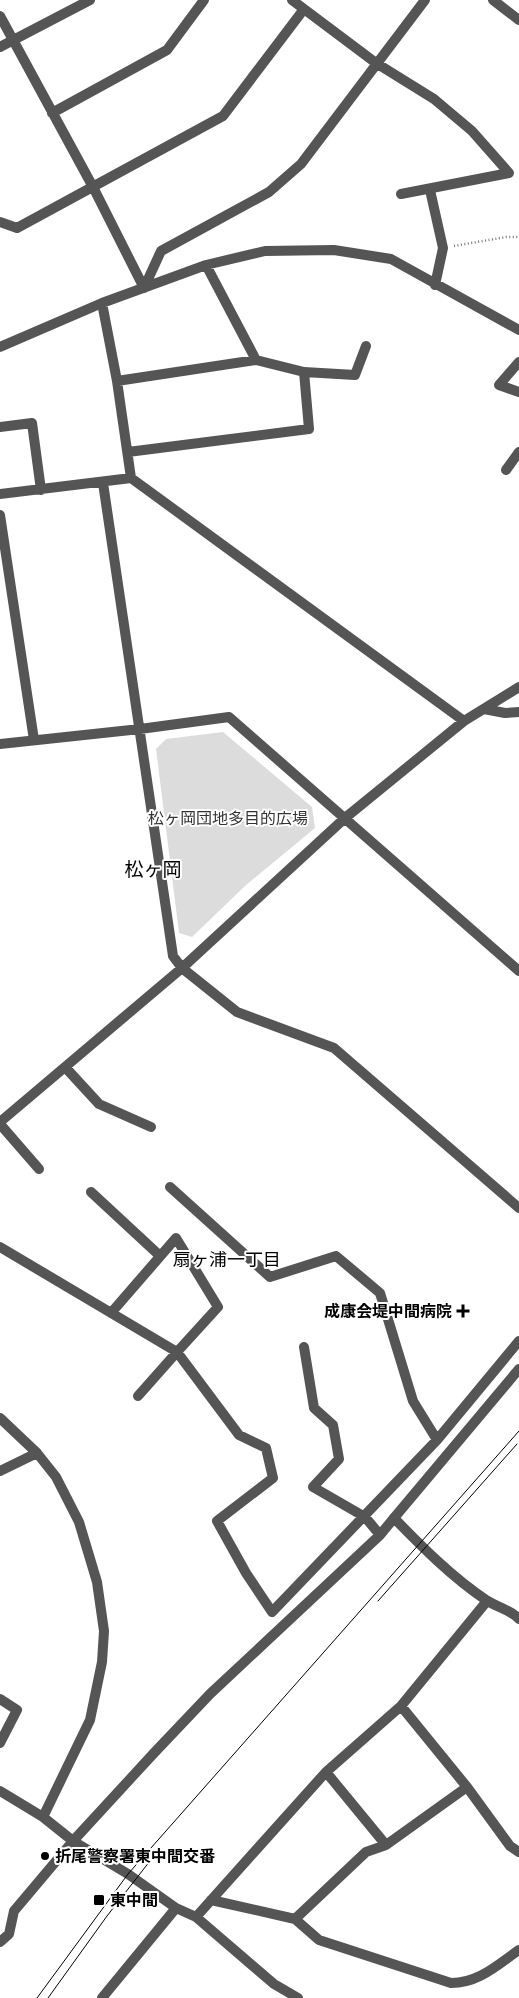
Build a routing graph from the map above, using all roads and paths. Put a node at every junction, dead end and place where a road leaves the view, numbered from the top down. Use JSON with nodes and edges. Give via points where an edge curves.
{"nodes":[{"id":1,"x":90,"y":0,"type":"edge"},
{"id":2,"x":204,"y":0,"type":"edge"},
{"id":3,"x":292,"y":0,"type":"edge"},
{"id":4,"x":425,"y":0,"type":"edge"},
{"id":5,"x":493,"y":0,"type":"edge"},
{"id":6,"x":304,"y":9,"type":"junction"},
{"id":7,"x":0,"y":16,"type":"edge"},
{"id":8,"x":519,"y":20,"type":"edge"},
{"id":9,"x":13,"y":40,"type":"junction"},
{"id":10,"x":0,"y":47,"type":"edge"},
{"id":11,"x":376,"y":63,"type":"junction"},
{"id":12,"x":52,"y":113,"type":"junction"},
{"id":13,"x":94,"y":187,"type":"junction"},
{"id":14,"x":430,"y":190,"type":"junction"},
{"id":15,"x":401,"y":194,"type":"dead end"},
{"id":16,"x":0,"y":222,"type":"edge"},
{"id":17,"x":519,"y":237,"type":"edge"},
{"id":18,"x":443,"y":248,"type":"junction"},
{"id":19,"x":206,"y":265,"type":"junction"},
{"id":20,"x":435,"y":284,"type":"junction"},
{"id":21,"x":144,"y":288,"type":"junction"},
{"id":22,"x":102,"y":303,"type":"junction"},
{"id":23,"x":519,"y":330,"type":"edge"},
{"id":24,"x":366,"y":346,"type":"dead end"},
{"id":25,"x":0,"y":347,"type":"edge"},
{"id":26,"x":256,"y":360,"type":"junction"},
{"id":27,"x":519,"y":362,"type":"edge"},
{"id":28,"x":304,"y":372,"type":"junction"},
{"id":29,"x":117,"y":381,"type":"junction"},
{"id":30,"x":519,"y":392,"type":"edge"},
{"id":31,"x":0,"y":427,"type":"edge"},
{"id":32,"x":128,"y":452,"type":"junction"},
{"id":33,"x":519,"y":452,"type":"edge"},
{"id":34,"x":506,"y":470,"type":"dead end"},
{"id":35,"x":131,"y":478,"type":"junction"},
{"id":36,"x":103,"y":483,"type":"junction"},
{"id":37,"x":41,"y":490,"type":"junction"},
{"id":38,"x":0,"y":494,"type":"edge"},
{"id":39,"x":0,"y":515,"type":"edge"},
{"id":40,"x":519,"y":687,"type":"edge"},
{"id":41,"x":484,"y":709,"type":"junction"},
{"id":42,"x":519,"y":712,"type":"edge"},
{"id":43,"x":464,"y":721,"type":"junction"},
{"id":44,"x":140,"y":730,"type":"junction"},
{"id":45,"x":34,"y":740,"type":"junction"},
{"id":46,"x":0,"y":744,"type":"edge"},
{"id":47,"x":345,"y":818,"type":"junction"},
{"id":48,"x":182,"y":968,"type":"junction"},
{"id":49,"x":519,"y":971,"type":"edge"},
{"id":50,"x":65,"y":1067,"type":"junction"},
{"id":51,"x":0,"y":1123,"type":"edge"},
{"id":52,"x":151,"y":1127,"type":"dead end"},
{"id":53,"x":39,"y":1169,"type":"dead end"},
{"id":54,"x":170,"y":1186,"type":"dead end"},
{"id":55,"x":91,"y":1192,"type":"dead end"},
{"id":56,"x":519,"y":1208,"type":"edge"},
{"id":57,"x":0,"y":1247,"type":"edge"},
{"id":58,"x":160,"y":1255,"type":"junction"},
{"id":59,"x":111,"y":1313,"type":"junction"},
{"id":60,"x":519,"y":1341,"type":"edge"},
{"id":61,"x":304,"y":1347,"type":"dead end"},
{"id":62,"x":177,"y":1352,"type":"junction"},
{"id":63,"x":519,"y":1369,"type":"edge"},
{"id":64,"x":138,"y":1396,"type":"dead end"},
{"id":65,"x":0,"y":1418,"type":"edge"},
{"id":66,"x":437,"y":1440,"type":"junction"},
{"id":67,"x":37,"y":1453,"type":"junction"},
{"id":68,"x":0,"y":1471,"type":"edge"},
{"id":69,"x":365,"y":1517,"type":"junction"},
{"id":70,"x":394,"y":1518,"type":"junction"},
{"id":71,"x":380,"y":1535,"type":"junction"},
{"id":72,"x":487,"y":1601,"type":"junction"},
{"id":73,"x":519,"y":1619,"type":"edge"},
{"id":74,"x":0,"y":1699,"type":"edge"},
{"id":75,"x":401,"y":1706,"type":"junction"},
{"id":76,"x":0,"y":1743,"type":"edge"},
{"id":77,"x":326,"y":1772,"type":"junction"},
{"id":78,"x":467,"y":1786,"type":"junction"},
{"id":79,"x":0,"y":1791,"type":"edge"},
{"id":80,"x":43,"y":1817,"type":"junction"},
{"id":81,"x":73,"y":1841,"type":"junction"},
{"id":82,"x":386,"y":1845,"type":"junction"},
{"id":83,"x":519,"y":1852,"type":"edge"},
{"id":84,"x":211,"y":1900,"type":"junction"},
{"id":85,"x":176,"y":1908,"type":"junction"},
{"id":86,"x":196,"y":1917,"type":"junction"},
{"id":87,"x":295,"y":1919,"type":"junction"},
{"id":88,"x":0,"y":1942,"type":"edge"},
{"id":89,"x":519,"y":1950,"type":"edge"},
{"id":90,"x":102,"y":1998,"type":"edge"},
{"id":91,"x":298,"y":1998,"type":"edge"}],
"edges":[{"from":1,"to":9,"type":"street"},
{"from":2,"to":12,"type":"street","via":[[167,50]]},
{"from":3,"to":6,"type":"street"},
{"from":4,"to":11,"type":"street"},
{"from":5,"to":8,"type":"street"},
{"from":6,"to":11,"type":"street"},
{"from":6,"to":13,"type":"street","via":[[222,116]]},
{"from":7,"to":9,"type":"street"},
{"from":9,"to":10,"type":"street"},
{"from":9,"to":12,"type":"street"},
{"from":11,"to":14,"type":"street","via":[[434,99],[472,131],[508,173]]},
{"from":11,"to":21,"type":"street","via":[[301,164],[269,192],[161,252]]},
{"from":12,"to":13,"type":"street"},
{"from":13,"to":16,"type":"street","via":[[17,228]]},
{"from":13,"to":21,"type":"street"},
{"from":14,"to":15,"type":"street"},
{"from":14,"to":18,"type":"street"},
{"from":17,"to":18,"type":"path"},
{"from":18,"to":20,"type":"street"},
{"from":19,"to":20,"type":"street","via":[[265,251],[334,250],[391,259]]},
{"from":19,"to":21,"type":"street"},
{"from":19,"to":26,"type":"street"},
{"from":20,"to":23,"type":"street"},
{"from":21,"to":22,"type":"street"},
{"from":22,"to":25,"type":"street"},
{"from":22,"to":29,"type":"street"},
{"from":24,"to":28,"type":"street","via":[[356,375]]},
{"from":26,"to":28,"type":"street"},
{"from":26,"to":29,"type":"street"},
{"from":27,"to":30,"type":"street","via":[[499,384]]},
{"from":28,"to":32,"type":"street","via":[[309,429]]},
{"from":29,"to":32,"type":"street"},
{"from":31,"to":37,"type":"street","via":[[32,423]]},
{"from":32,"to":35,"type":"street"},
{"from":33,"to":34,"type":"street"},
{"from":35,"to":36,"type":"street"},
{"from":35,"to":43,"type":"street"},
{"from":36,"to":37,"type":"street"},
{"from":36,"to":44,"type":"street"},
{"from":37,"to":38,"type":"street"},
{"from":39,"to":45,"type":"street"},
{"from":40,"to":41,"type":"street"},
{"from":41,"to":42,"type":"street"},
{"from":41,"to":43,"type":"street"},
{"from":43,"to":47,"type":"street"},
{"from":44,"to":45,"type":"street"},
{"from":44,"to":47,"type":"street","via":[[229,717]]},
{"from":44,"to":48,"type":"street","via":[[173,956]]},
{"from":45,"to":46,"type":"street"},
{"from":47,"to":48,"type":"street"},
{"from":47,"to":49,"type":"street"},
{"from":48,"to":50,"type":"street"},
{"from":48,"to":56,"type":"street","via":[[238,1012],[334,1048]]},
{"from":50,"to":51,"type":"street"},
{"from":50,"to":52,"type":"street","via":[[99,1104]]},
{"from":51,"to":53,"type":"street"},
{"from":54,"to":66,"type":"street","via":[[270,1277],[336,1256],[380,1293],[413,1401]]},
{"from":55,"to":58,"type":"street"},
{"from":57,"to":59,"type":"street"},
{"from":58,"to":59,"type":"street"},
{"from":58,"to":62,"type":"street","via":[[176,1238],[218,1307]]},
{"from":59,"to":62,"type":"street"},
{"from":60,"to":66,"type":"street"},
{"from":61,"to":69,"type":"street","via":[[314,1408],[333,1426],[339,1459],[313,1487]]},
{"from":62,"to":64,"type":"street"},
{"from":62,"to":69,"type":"street","via":[[239,1434],[266,1448],[273,1478],[217,1521],[272,1612]]},
{"from":63,"to":70,"type":"street"},
{"from":65,"to":67,"type":"street"},
{"from":66,"to":69,"type":"street"},
{"from":67,"to":68,"type":"street"},
{"from":67,"to":80,"type":"street","via":[[56,1477],[79,1522],[97,1582],[104,1631],[102,1662],[90,1720]]},
{"from":69,"to":71,"type":"street"},
{"from":70,"to":71,"type":"street"},
{"from":70,"to":72,"type":"street","via":[[442,1565]]},
{"from":71,"to":81,"type":"street","via":[[210,1694]]},
{"from":72,"to":73,"type":"street"},
{"from":72,"to":75,"type":"street"},
{"from":74,"to":76,"type":"street","via":[[16,1710]]},
{"from":75,"to":77,"type":"street"},
{"from":75,"to":78,"type":"street"},
{"from":77,"to":82,"type":"street"},
{"from":77,"to":84,"type":"street"},
{"from":78,"to":82,"type":"street"},
{"from":78,"to":83,"type":"street","via":[[510,1846]]},
{"from":79,"to":80,"type":"street"},
{"from":80,"to":81,"type":"street"},
{"from":81,"to":85,"type":"street"},
{"from":81,"to":88,"type":"street","via":[[14,1911],[8,1934]]},
{"from":82,"to":87,"type":"street","via":[[366,1852]]},
{"from":84,"to":86,"type":"street"},
{"from":84,"to":87,"type":"street"},
{"from":85,"to":86,"type":"street"},
{"from":85,"to":90,"type":"street"},
{"from":86,"to":91,"type":"street","via":[[274,1984]]},
{"from":87,"to":89,"type":"street","via":[[319,1940],[451,1983],[466,1983],[481,1977]]}]}
